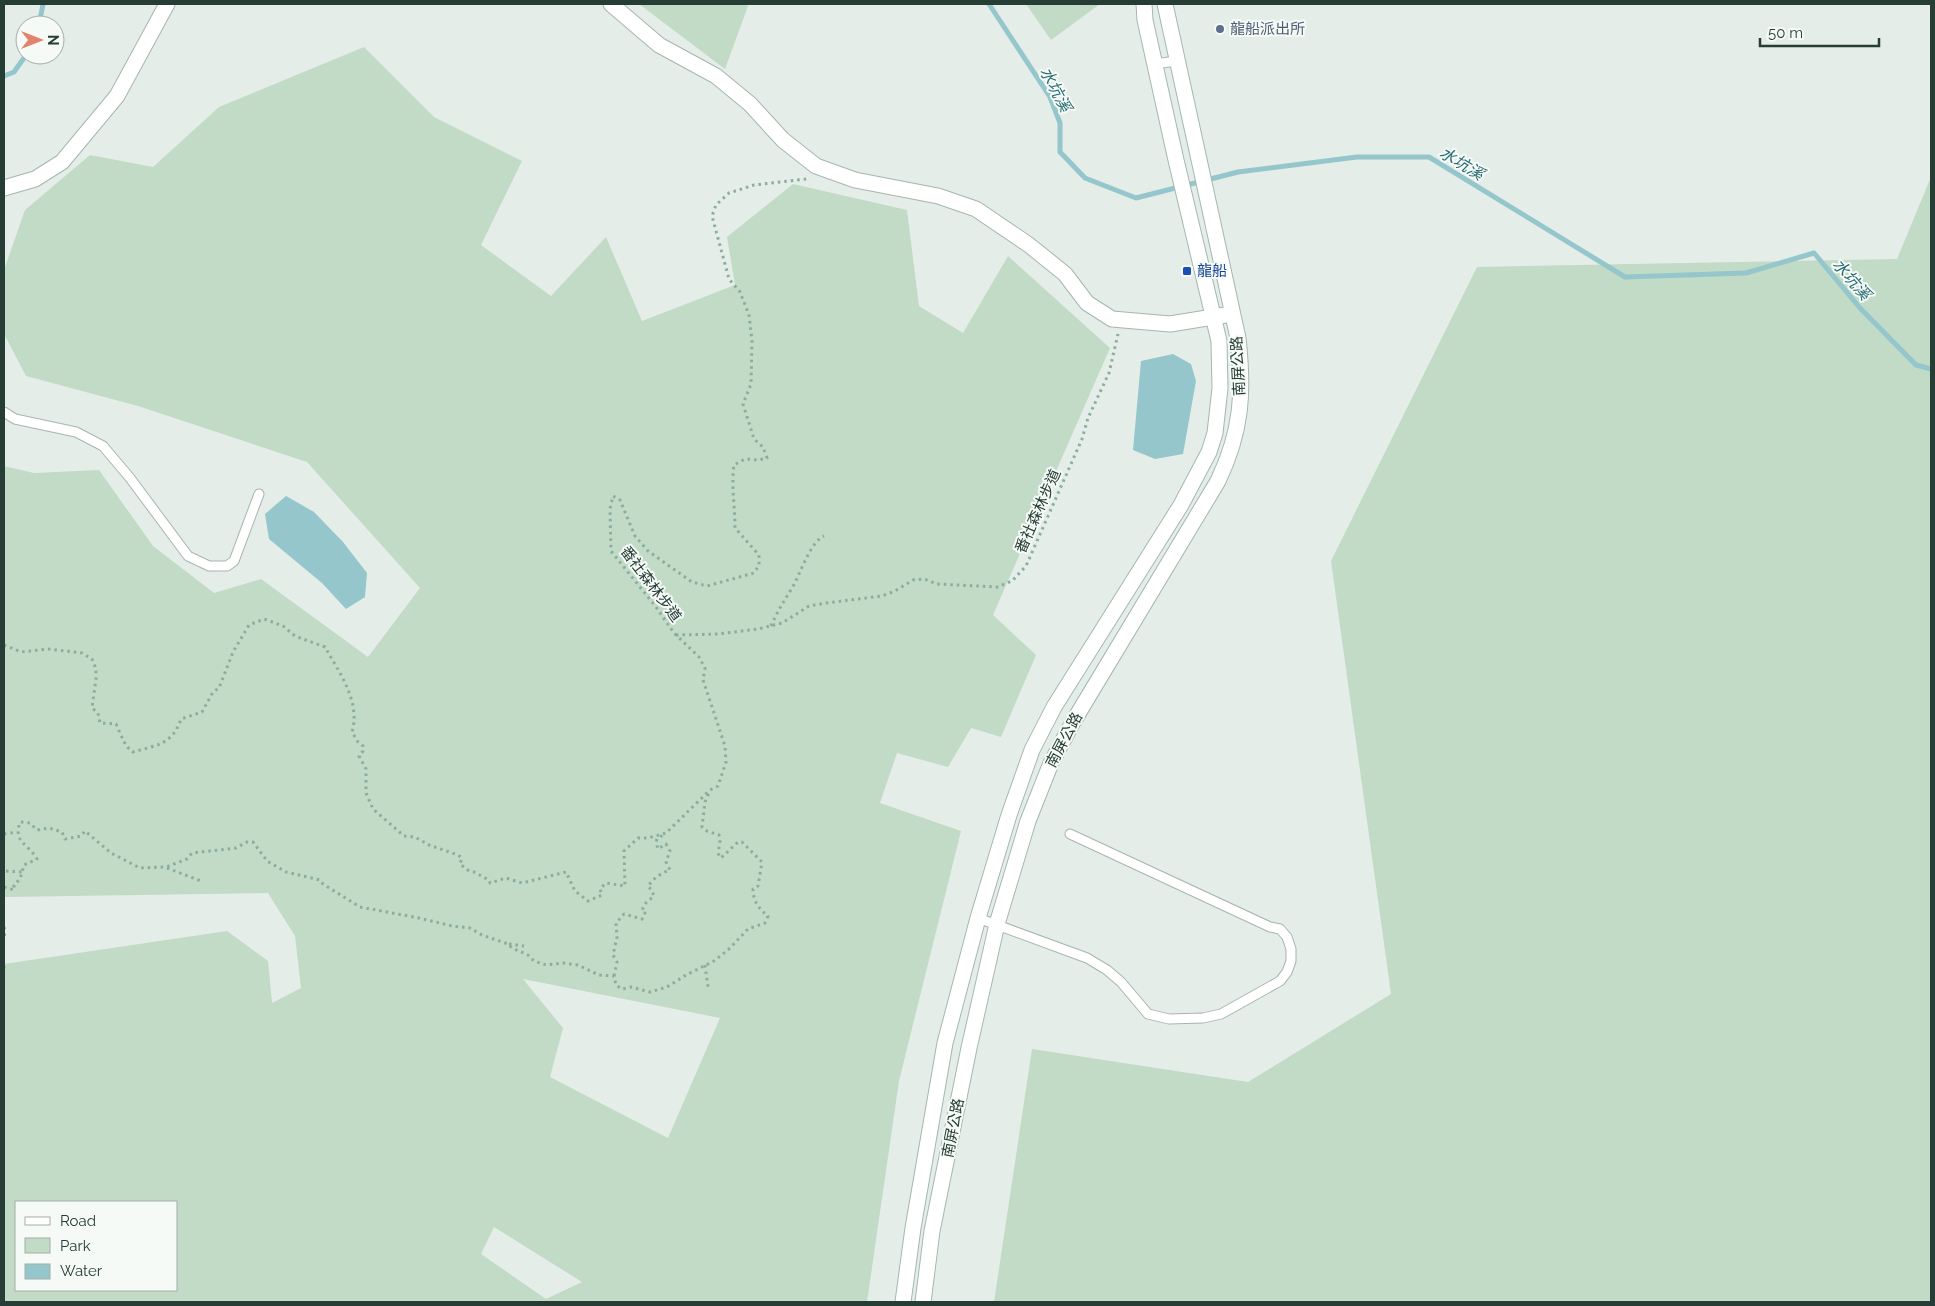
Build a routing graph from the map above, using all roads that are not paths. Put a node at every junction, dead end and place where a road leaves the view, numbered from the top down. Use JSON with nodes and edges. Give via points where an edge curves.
{"nodes":[{"id":1,"x":167,"y":4,"type":"edge"},
{"id":2,"x":611,"y":4,"type":"edge"},
{"id":3,"x":1144,"y":4,"type":"edge"},
{"id":4,"x":1165,"y":4,"type":"edge"},
{"id":5,"x":1176,"y":61,"type":"junction"},
{"id":6,"x":1155,"y":64,"type":"junction"},
{"id":7,"x":4,"y":188,"type":"edge"},
{"id":8,"x":1232,"y":314,"type":"junction"},
{"id":9,"x":1213,"y":318,"type":"junction"},
{"id":10,"x":4,"y":412,"type":"edge"},
{"id":11,"x":259,"y":494,"type":"dead end"},
{"id":12,"x":1070,"y":834,"type":"dead end"},
{"id":13,"x":978,"y":918,"type":"junction"},
{"id":14,"x":997,"y":924,"type":"junction"},
{"id":15,"x":903,"y":1302,"type":"edge"},
{"id":16,"x":923,"y":1302,"type":"edge"}],
"edges":[{"from":1,"to":7,"type":"main road","via":[[117,96],[62,162],[35,179]]},
{"from":2,"to":9,"type":"main road","via":[[659,45],[716,76],[750,104],[783,140],[816,166],[855,180],[938,196],[976,210],[1029,245],[1065,274],[1087,303],[1112,319],[1170,324]]},
{"from":3,"to":6,"type":"main road"},
{"from":4,"to":5,"type":"main road"},
{"from":5,"to":6,"type":"lane"},
{"from":5,"to":8,"type":"main road","name":"南屏公路"},
{"from":6,"to":9,"type":"main road","name":"南屏公路"},
{"from":8,"to":9,"type":"main road"},
{"from":8,"to":14,"type":"main road","name":"南屏公路","via":[[1238,338],[1242,387],[1236,437],[1230,457],[1072,722],[1051,763],[1028,822]]},
{"from":9,"to":13,"type":"main road","name":"南屏公路","via":[[1219,341],[1220,388],[1216,433],[1209,452],[1181,505],[1054,707],[1032,750]]},
{"from":10,"to":11,"type":"lane","via":[[15,419],[76,432],[103,446],[188,556],[209,566],[227,566],[234,560]]},
{"from":12,"to":14,"type":"lane","via":[[1280,929],[1291,948],[1287,972],[1280,981],[1221,1014],[1202,1018],[1156,1017],[1148,1014],[1120,982],[1087,958]]},
{"from":13,"to":14,"type":"lane"},
{"from":13,"to":15,"type":"main road","name":"南屏公路","via":[[944,1043]]},
{"from":14,"to":16,"type":"main road","name":"南屏公路","via":[[932,1231]]}]}
